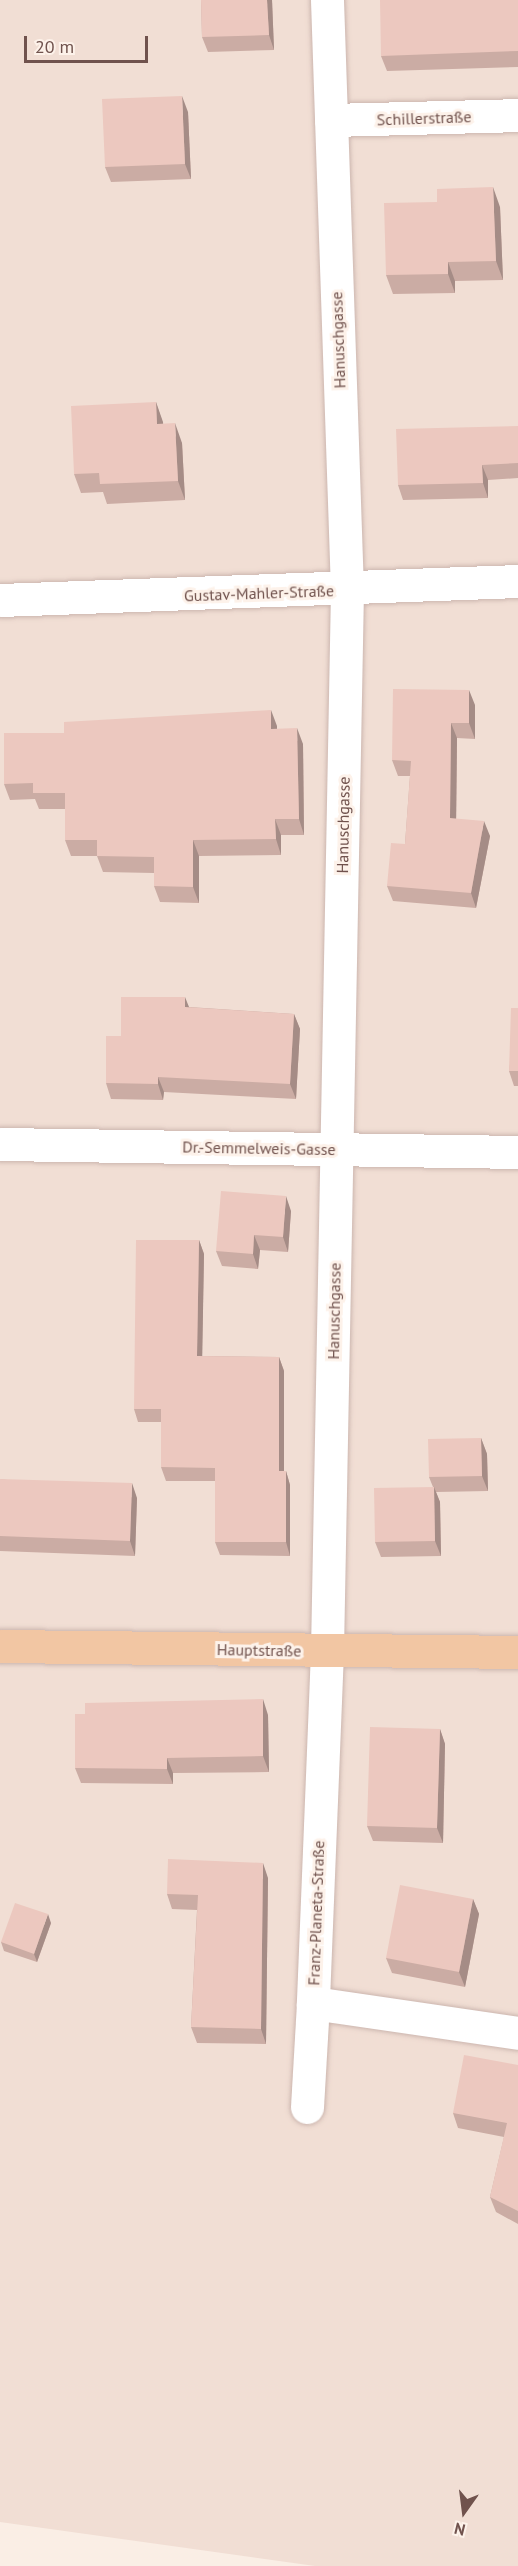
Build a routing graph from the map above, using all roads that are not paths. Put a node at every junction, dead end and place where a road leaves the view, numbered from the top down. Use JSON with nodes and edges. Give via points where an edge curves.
{"nodes":[{"id":1,"x":327,"y":0,"type":"edge"},
{"id":2,"x":518,"y":115,"type":"edge"},
{"id":3,"x":331,"y":120,"type":"junction"},
{"id":4,"x":518,"y":580,"type":"edge"},
{"id":5,"x":347,"y":590,"type":"junction"},
{"id":6,"x":0,"y":600,"type":"edge"},
{"id":7,"x":0,"y":1144,"type":"edge"},
{"id":8,"x":338,"y":1149,"type":"junction"},
{"id":9,"x":518,"y":1152,"type":"edge"},
{"id":10,"x":0,"y":1646,"type":"edge"},
{"id":11,"x":327,"y":1651,"type":"junction"},
{"id":12,"x":518,"y":1652,"type":"edge"},
{"id":13,"x":312,"y":2002,"type":"junction"},
{"id":14,"x":518,"y":2033,"type":"edge"},
{"id":15,"x":308,"y":2107,"type":"dead end"}],
"edges":[{"from":1,"to":3,"type":"street","name":"Hanuschgasse"},
{"from":2,"to":3,"type":"street","name":"Schillerstraße"},
{"from":3,"to":5,"type":"street","name":"Hanuschgasse"},
{"from":4,"to":5,"type":"street","name":"Gustav-Mahler-Straße"},
{"from":5,"to":6,"type":"street","name":"Gustav-Mahler-Straße"},
{"from":5,"to":8,"type":"street","name":"Hanuschgasse"},
{"from":7,"to":8,"type":"street","name":"Dr.-Semmelweis-Gasse"},
{"from":8,"to":9,"type":"street","name":"Dr.-Semmelweis-Gasse"},
{"from":8,"to":11,"type":"street","name":"Hanuschgasse"},
{"from":10,"to":11,"type":"main road","name":"Hauptstraße"},
{"from":11,"to":12,"type":"main road","name":"Hauptstraße"},
{"from":11,"to":13,"type":"street","name":"Franz-Planeta-Straße"},
{"from":13,"to":14,"type":"street","name":"Franz-Planeta-Straße"},
{"from":13,"to":15,"type":"street"}]}
